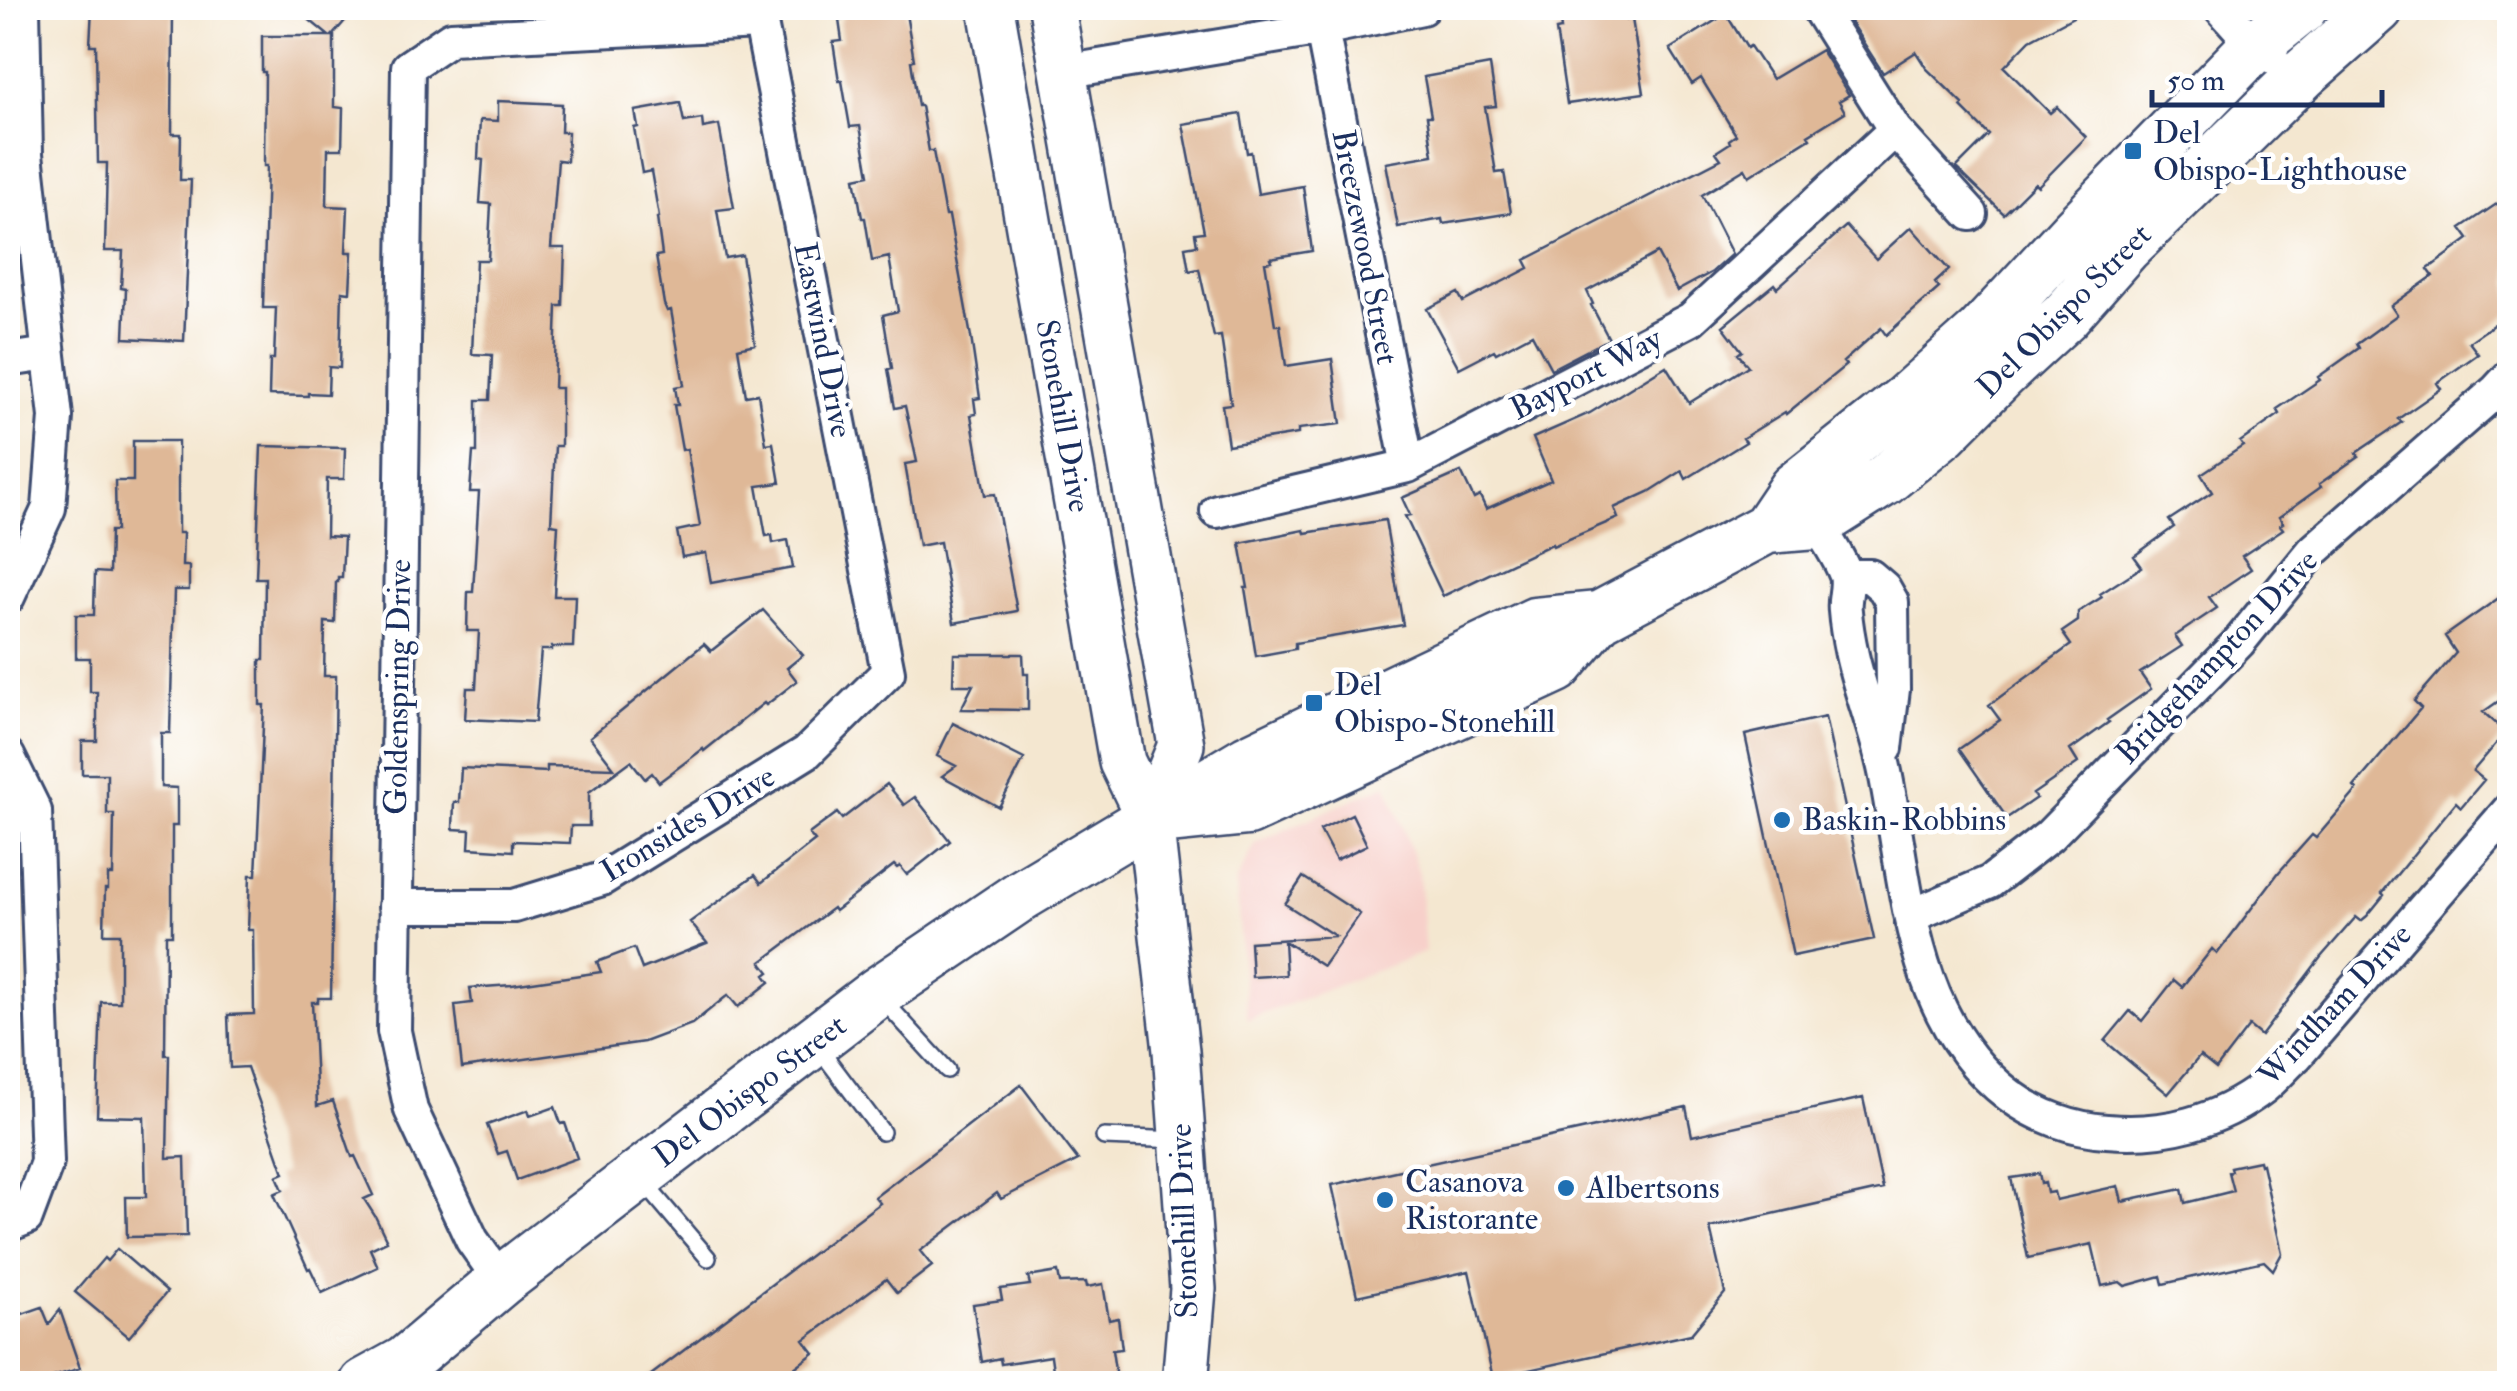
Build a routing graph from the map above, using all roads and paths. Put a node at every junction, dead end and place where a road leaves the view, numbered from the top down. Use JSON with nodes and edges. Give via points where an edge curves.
{"nodes":[{"id":1,"x":23,"y":8,"type":"edge"},
{"id":2,"x":1052,"y":8,"type":"edge"},
{"id":3,"x":1422,"y":8,"type":"edge"},
{"id":4,"x":1818,"y":8,"type":"edge"},
{"id":5,"x":2221,"y":8,"type":"edge"},
{"id":6,"x":2302,"y":8,"type":"edge"},
{"id":7,"x":2378,"y":8,"type":"edge"},
{"id":8,"x":991,"y":10,"type":"edge"},
{"id":9,"x":759,"y":15,"type":"edge"},
{"id":10,"x":1322,"y":29,"type":"junction"},
{"id":11,"x":2255,"y":46,"type":"junction"},
{"id":12,"x":1063,"y":72,"type":"junction"},
{"id":13,"x":2302,"y":75,"type":"junction"},
{"id":14,"x":1894,"y":130,"type":"junction"},
{"id":15,"x":1971,"y":214,"type":"dead end"},
{"id":16,"x":48,"y":354,"type":"junction"},
{"id":17,"x":8,"y":360,"type":"edge"},
{"id":18,"x":2510,"y":376,"type":"edge"},
{"id":19,"x":1408,"y":466,"type":"junction"},
{"id":20,"x":1217,"y":510,"type":"dead end"},
{"id":21,"x":1792,"y":514,"type":"junction"},
{"id":22,"x":1847,"y":576,"type":"junction"},
{"id":23,"x":8,"y":597,"type":"edge"},
{"id":24,"x":888,"y":672,"type":"joint"},
{"id":25,"x":8,"y":756,"type":"edge"},
{"id":26,"x":1884,"y":768,"type":"junction"},
{"id":27,"x":2510,"y":809,"type":"edge"},
{"id":28,"x":1150,"y":820,"type":"junction"},
{"id":29,"x":395,"y":906,"type":"junction"},
{"id":30,"x":1911,"y":916,"type":"junction"},
{"id":31,"x":877,"y":994,"type":"junction"},
{"id":32,"x":814,"y":1042,"type":"junction"},
{"id":33,"x":947,"y":1070,"type":"dead end"},
{"id":34,"x":882,"y":1132,"type":"dead end"},
{"id":35,"x":1104,"y":1136,"type":"dead end"},
{"id":36,"x":1182,"y":1140,"type":"junction"},
{"id":37,"x":638,"y":1176,"type":"junction"},
{"id":38,"x":8,"y":1224,"type":"edge"},
{"id":39,"x":708,"y":1258,"type":"dead end"},
{"id":40,"x":501,"y":1282,"type":"junction"},
{"id":41,"x":365,"y":1384,"type":"edge"},
{"id":42,"x":1185,"y":1384,"type":"edge"}],
"edges":[{"from":1,"to":16,"type":"street","via":[[26,154]]},
{"from":2,"to":12,"type":"main road","name":"Stonehill Drive"},
{"from":3,"to":10,"type":"street"},
{"from":4,"to":14,"type":"street"},
{"from":5,"to":11,"type":"street"},
{"from":6,"to":11,"type":"main road","name":"Del Obispo Street"},
{"from":7,"to":13,"type":"main road","name":"Del Obispo Street"},
{"from":8,"to":12,"type":"main road"},
{"from":8,"to":28,"type":"main road","name":"Stonehill Drive","via":[[1122,762]]},
{"from":9,"to":24,"type":"street","name":"Eastwind Drive"},
{"from":9,"to":29,"type":"street","name":"Goldenspring Drive","via":[[451,38],[408,67]]},
{"from":10,"to":12,"type":"street"},
{"from":10,"to":19,"type":"street","name":"Breezewood Street"},
{"from":11,"to":13,"type":"street"},
{"from":11,"to":21,"type":"main road","name":"Del Obispo Street","via":[[1980,334]]},
{"from":12,"to":28,"type":"main road","name":"Stonehill Drive","via":[[1181,745]]},
{"from":13,"to":21,"type":"main road","name":"Del Obispo Street","via":[[1944,432],[1885,480]]},
{"from":14,"to":15,"type":"street"},
{"from":14,"to":19,"type":"street","name":"Bayport Way","via":[[1691,319]]},
{"from":16,"to":17,"type":"street"},
{"from":16,"to":23,"type":"street","via":[[56,417],[49,508]]},
{"from":18,"to":30,"type":"street","name":"Bridgehampton Drive","via":[[2313,551],[2239,642],[2049,836],[1990,882]]},
{"from":19,"to":20,"type":"street","name":"Bayport Way"},
{"from":21,"to":22,"type":"street"},
{"from":21,"to":28,"type":"main road","name":"Del Obispo Street","via":[[1600,616],[1535,623],[1248,760]]},
{"from":22,"to":26,"type":"street","name":"Windham Drive","via":[[1844,608],[1853,659]]},
{"from":22,"to":26,"type":"street","name":"Windham Drive","via":[[1870,576],[1892,602],[1893,689]]},
{"from":24,"to":29,"type":"street","name":"Ironsides Drive","via":[[807,752],[602,879],[514,906]]},
{"from":25,"to":38,"type":"street","via":[[35,811],[47,1162],[26,1218]]},
{"from":26,"to":30,"type":"street","name":"Windham Drive"},
{"from":27,"to":30,"type":"street","name":"Windham Drive","via":[[2264,1087],[2202,1121],[2168,1130],[2132,1134],[2060,1122],[1989,1080],[1939,1011]]},
{"from":28,"to":31,"type":"main road","name":"Del Obispo Street","via":[[1022,895]]},
{"from":28,"to":36,"type":"main road","name":"Stonehill Drive"},
{"from":29,"to":40,"type":"street","name":"Goldenspring Drive","via":[[394,1031],[411,1110],[472,1240]]},
{"from":31,"to":32,"type":"main road","name":"Del Obispo Street"},
{"from":31,"to":33,"type":"lane"},
{"from":32,"to":34,"type":"lane"},
{"from":32,"to":37,"type":"main road","name":"Del Obispo Street"},
{"from":35,"to":36,"type":"lane"},
{"from":36,"to":42,"type":"main road","name":"Stonehill Drive","via":[[1193,1289]]},
{"from":37,"to":39,"type":"lane"},
{"from":37,"to":40,"type":"main road","name":"Del Obispo Street"},
{"from":40,"to":41,"type":"main road","name":"Del Obispo Street","via":[[405,1362]]}]}
